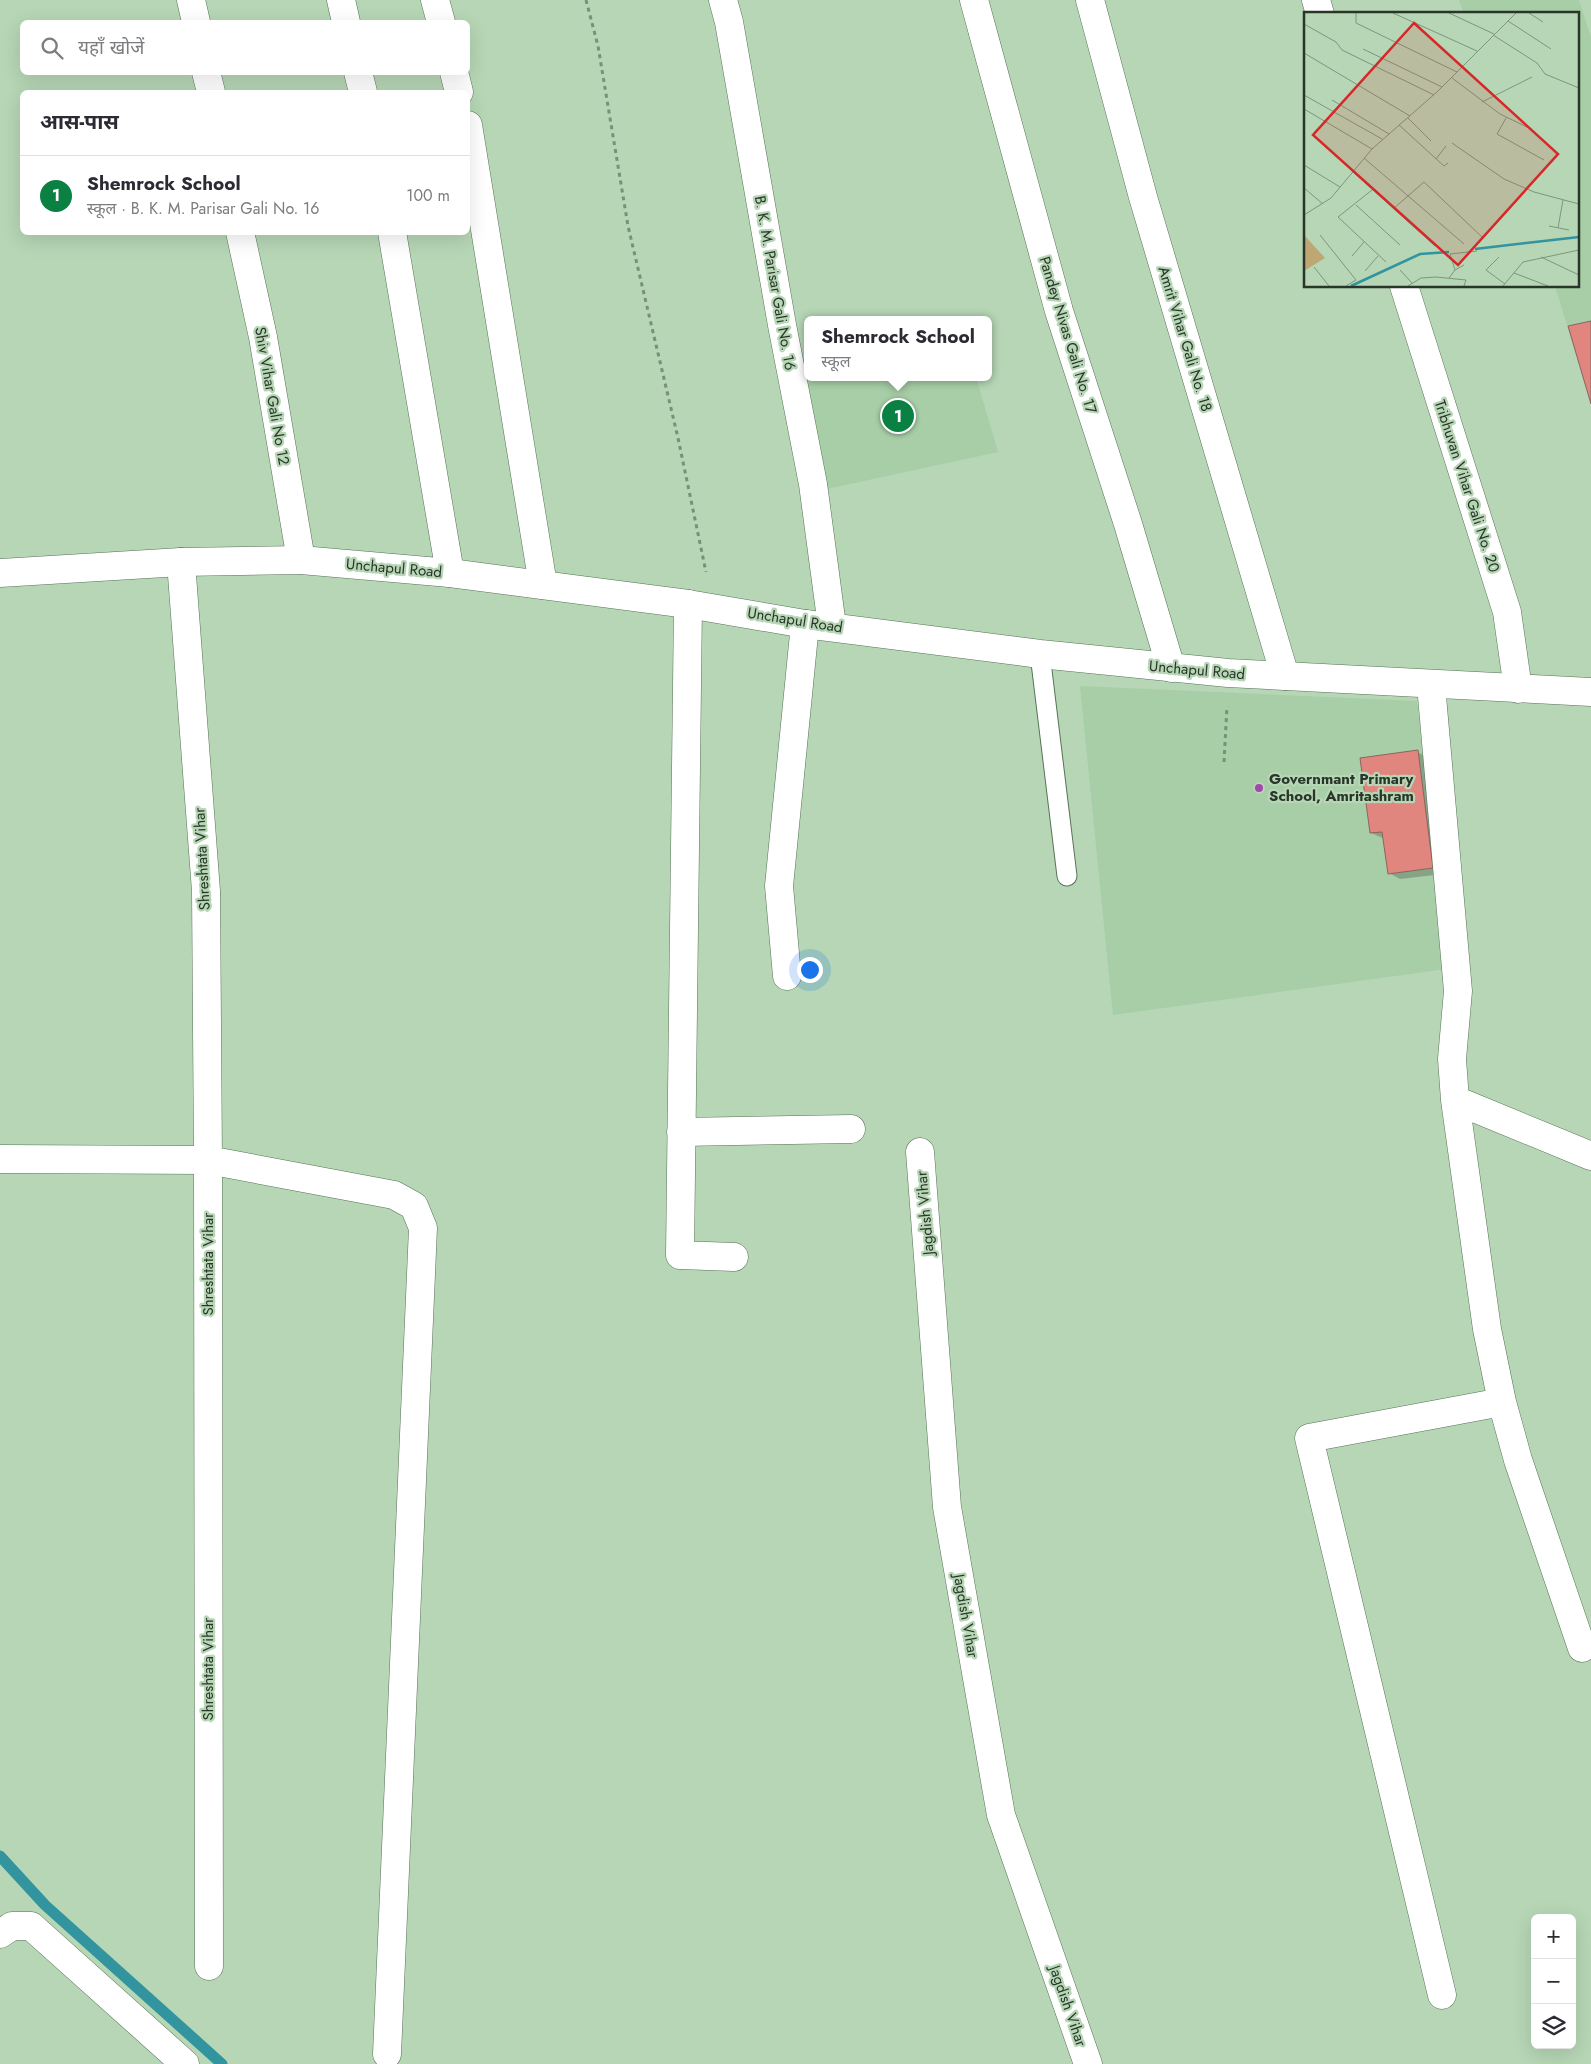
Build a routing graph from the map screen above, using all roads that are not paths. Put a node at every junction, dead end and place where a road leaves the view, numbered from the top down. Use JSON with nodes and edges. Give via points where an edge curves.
{"nodes":[{"id":1,"x":191,"y":0,"type":"edge"},
{"id":2,"x":341,"y":0,"type":"edge"},
{"id":3,"x":435,"y":0,"type":"edge"},
{"id":4,"x":723,"y":0,"type":"edge"},
{"id":5,"x":974,"y":0,"type":"edge"},
{"id":6,"x":1090,"y":0,"type":"edge"},
{"id":7,"x":196,"y":20,"type":"edge"},
{"id":8,"x":346,"y":20,"type":"edge"},
{"id":9,"x":440,"y":20,"type":"edge"},
{"id":10,"x":207,"y":75,"type":"edge"},
{"id":11,"x":359,"y":75,"type":"edge"},
{"id":12,"x":455,"y":75,"type":"edge"},
{"id":13,"x":210,"y":90,"type":"edge"},
{"id":14,"x":362,"y":90,"type":"edge"},
{"id":15,"x":458,"y":90,"type":"edge"},
{"id":16,"x":470,"y":137,"type":"edge"},
{"id":17,"x":241,"y":235,"type":"edge"},
{"id":18,"x":393,"y":235,"type":"edge"},
{"id":19,"x":1405,"y":288,"type":"edge"},
{"id":20,"x":301,"y":560,"type":"junction"},
{"id":21,"x":181,"y":562,"type":"junction"},
{"id":22,"x":0,"y":573,"type":"edge"},
{"id":23,"x":450,"y":573,"type":"junction"},
{"id":24,"x":544,"y":585,"type":"junction"},
{"id":25,"x":700,"y":605,"type":"junction"},
{"id":26,"x":804,"y":624,"type":"junction"},
{"id":27,"x":832,"y":626,"type":"junction"},
{"id":28,"x":1040,"y":654,"type":"junction"},
{"id":29,"x":1171,"y":668,"type":"junction"},
{"id":30,"x":1285,"y":676,"type":"junction"},
{"id":31,"x":1431,"y":685,"type":"junction"},
{"id":32,"x":1518,"y":689,"type":"junction"},
{"id":33,"x":1591,"y":692,"type":"edge"},
{"id":34,"x":1067,"y":876,"type":"dead end"},
{"id":35,"x":787,"y":976,"type":"dead end"},
{"id":36,"x":1455,"y":1100,"type":"junction"},
{"id":37,"x":851,"y":1129,"type":"dead end"},
{"id":38,"x":681,"y":1132,"type":"junction"},
{"id":39,"x":920,"y":1152,"type":"dead end"},
{"id":40,"x":1591,"y":1156,"type":"edge"},
{"id":41,"x":0,"y":1160,"type":"edge"},
{"id":42,"x":208,"y":1160,"type":"junction"},
{"id":43,"x":734,"y":1257,"type":"dead end"},
{"id":44,"x":1502,"y":1402,"type":"junction"},
{"id":45,"x":1582,"y":1648,"type":"dead end"},
{"id":46,"x":0,"y":1934,"type":"edge"},
{"id":47,"x":208,"y":1966,"type":"dead end"},
{"id":48,"x":1442,"y":1995,"type":"dead end"},
{"id":49,"x":387,"y":2054,"type":"dead end"},
{"id":50,"x":185,"y":2064,"type":"edge"},
{"id":51,"x":1088,"y":2064,"type":"edge"}],
"edges":[{"from":1,"to":7,"type":"street"},
{"from":2,"to":8,"type":"street"},
{"from":3,"to":9,"type":"street"},
{"from":4,"to":27,"type":"street","name":"B. K. M. Parisar Gali No. 16","via":[[813,484]]},
{"from":5,"to":29,"type":"street","name":"Pandey Nivas Gali No. 17","via":[[1059,312]]},
{"from":6,"to":30,"type":"street","name":"Amrit Vihar Gali No. 18","via":[[1143,197]]},
{"from":10,"to":13,"type":"street"},
{"from":11,"to":14,"type":"street"},
{"from":12,"to":15,"type":"street"},
{"from":16,"to":24,"type":"street"},
{"from":17,"to":20,"type":"street","name":"Shiv Vihar Gali No 12","via":[[263,337]]},
{"from":18,"to":23,"type":"street"},
{"from":19,"to":32,"type":"street","name":"Tribhuvan Vihar Gali No. 20","via":[[1507,612]]},
{"from":20,"to":21,"type":"street","name":"Unchapul Road"},
{"from":20,"to":23,"type":"street","name":"Unchapul Road"},
{"from":21,"to":22,"type":"street","name":"Unchapul Road"},
{"from":21,"to":42,"type":"street","name":"Shreshtata Vihar","via":[[206,892]]},
{"from":23,"to":24,"type":"street","name":"Unchapul Road"},
{"from":24,"to":25,"type":"street","name":"Unchapul Road"},
{"from":25,"to":26,"type":"street","name":"Unchapul Road"},
{"from":25,"to":38,"type":"street"},
{"from":26,"to":27,"type":"street","name":"Unchapul Road"},
{"from":26,"to":35,"type":"street","via":[[779,886]]},
{"from":27,"to":28,"type":"street","name":"Unchapul Road"},
{"from":28,"to":29,"type":"street","name":"Unchapul Road"},
{"from":28,"to":34,"type":"lane"},
{"from":29,"to":30,"type":"street","name":"Unchapul Road"},
{"from":30,"to":31,"type":"street","name":"Unchapul Road"},
{"from":31,"to":32,"type":"street","name":"Unchapul Road"},
{"from":31,"to":36,"type":"street","via":[[1458,991],[1452,1059]]},
{"from":32,"to":33,"type":"street","name":"Unchapul Road"},
{"from":36,"to":40,"type":"street"},
{"from":36,"to":44,"type":"street","via":[[1487,1329]]},
{"from":37,"to":38,"type":"street"},
{"from":38,"to":43,"type":"street","via":[[680,1255]]},
{"from":39,"to":51,"type":"street","name":"Jagdish Vihar","via":[[947,1507],[1001,1815]]},
{"from":41,"to":42,"type":"street"},
{"from":42,"to":47,"type":"street","name":"Shreshtata Vihar"},
{"from":42,"to":49,"type":"street","via":[[394,1196],[414,1206],[423,1228]]},
{"from":44,"to":45,"type":"street","via":[[1518,1460]]},
{"from":44,"to":48,"type":"street","via":[[1309,1438]]},
{"from":46,"to":50,"type":"street","via":[[12,1926],[31,1926]]}]}
